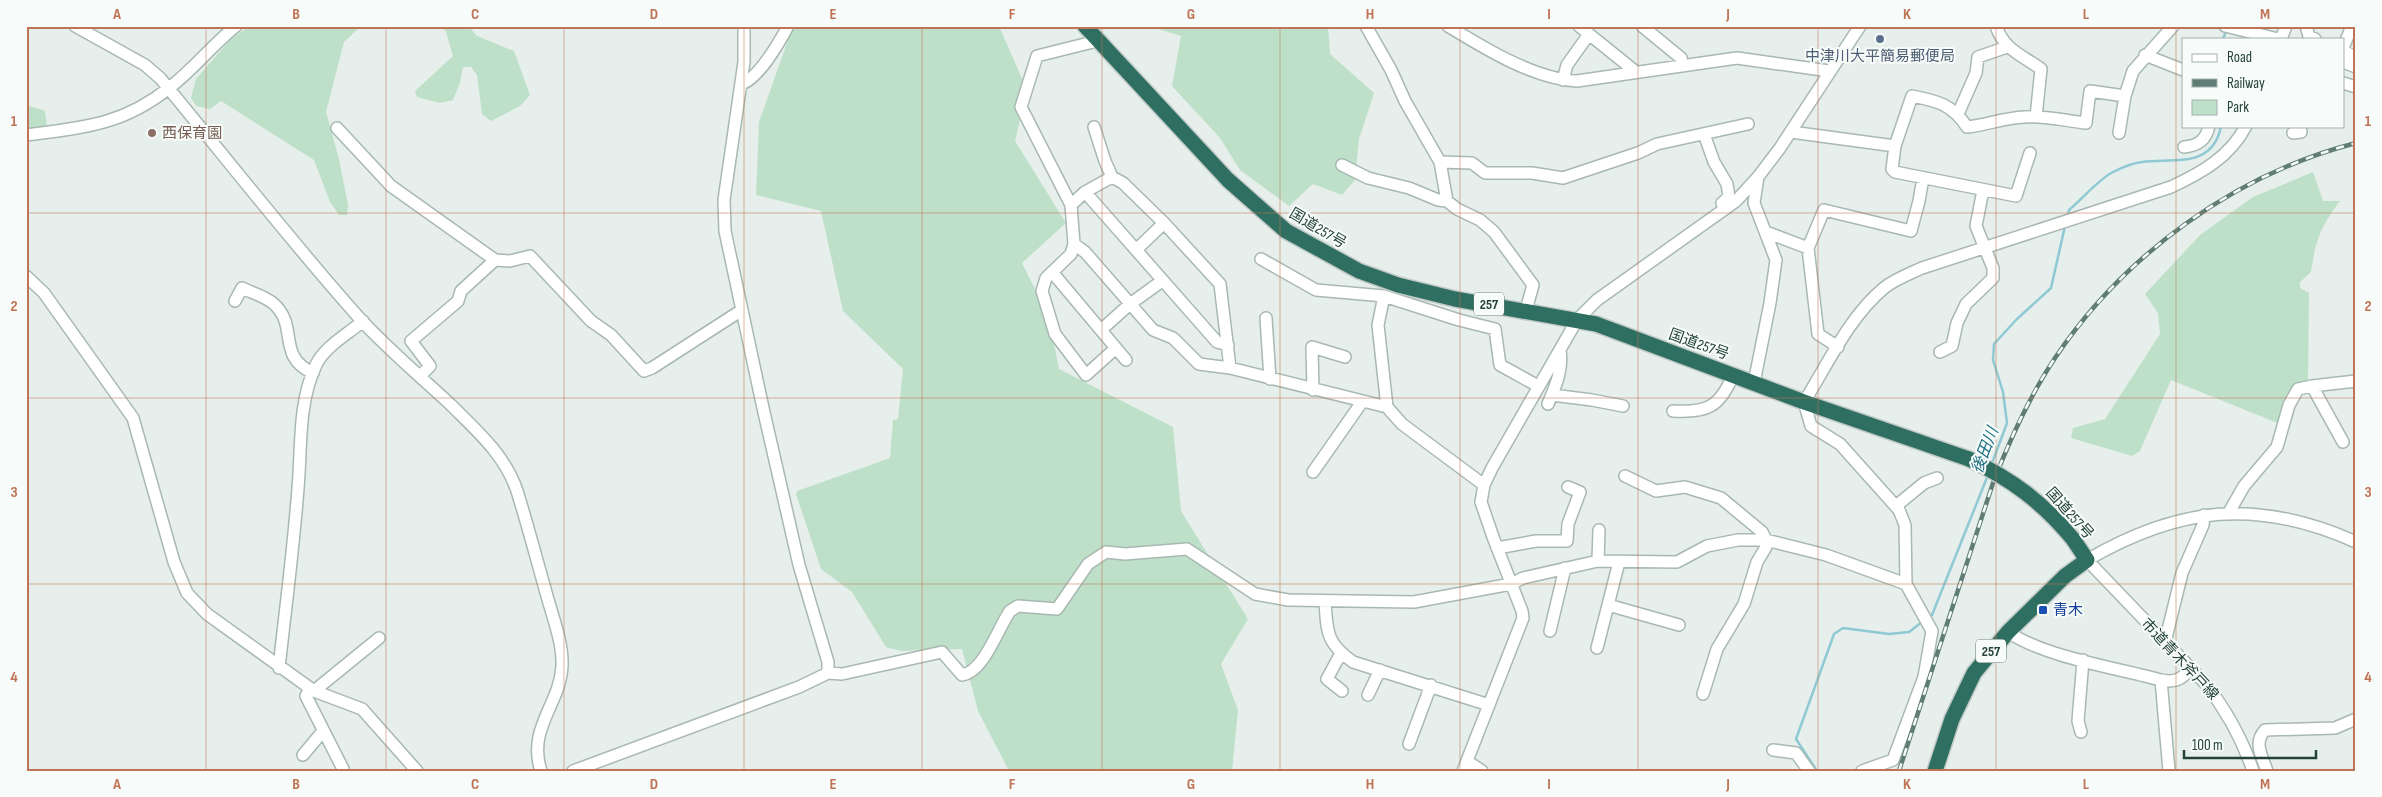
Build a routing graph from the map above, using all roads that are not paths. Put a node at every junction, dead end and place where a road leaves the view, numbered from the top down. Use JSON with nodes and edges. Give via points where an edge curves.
{"nodes":[{"id":1,"x":75,"y":26,"type":"edge"},
{"id":2,"x":236,"y":26,"type":"edge"},
{"id":3,"x":744,"y":26,"type":"edge"},
{"id":4,"x":788,"y":26,"type":"edge"},
{"id":5,"x":1085,"y":26,"type":"edge"},
{"id":6,"x":1366,"y":26,"type":"edge"},
{"id":7,"x":1448,"y":26,"type":"edge"},
{"id":8,"x":1579,"y":26,"type":"edge"},
{"id":9,"x":1642,"y":26,"type":"edge"},
{"id":10,"x":1860,"y":26,"type":"edge"},
{"id":11,"x":1996,"y":26,"type":"edge"},
{"id":12,"x":2173,"y":26,"type":"edge"},
{"id":13,"x":2286,"y":26,"type":"edge"},
{"id":14,"x":2306,"y":26,"type":"edge"},
{"id":15,"x":2352,"y":26,"type":"edge"},
{"id":16,"x":2228,"y":27,"type":"edge"},
{"id":17,"x":1461,"y":29,"type":"edge"},
{"id":18,"x":1589,"y":34,"type":"junction"},
{"id":19,"x":2276,"y":38,"type":"edge"},
{"id":20,"x":2280,"y":38,"type":"edge"},
{"id":21,"x":2313,"y":38,"type":"edge"},
{"id":22,"x":1097,"y":40,"type":"junction"},
{"id":23,"x":2007,"y":47,"type":"junction"},
{"id":24,"x":2344,"y":47,"type":"edge"},
{"id":25,"x":2344,"y":51,"type":"edge"},
{"id":26,"x":2145,"y":55,"type":"junction"},
{"id":27,"x":2356,"y":57,"type":"edge"},
{"id":28,"x":2344,"y":62,"type":"edge"},
{"id":29,"x":1683,"y":66,"type":"junction"},
{"id":30,"x":2356,"y":67,"type":"edge"},
{"id":31,"x":2182,"y":70,"type":"edge"},
{"id":32,"x":1829,"y":71,"type":"junction"},
{"id":33,"x":1636,"y":72,"type":"junction"},
{"id":34,"x":1563,"y":80,"type":"junction"},
{"id":35,"x":2344,"y":83,"type":"edge"},
{"id":36,"x":741,"y":84,"type":"junction"},
{"id":37,"x":2356,"y":87,"type":"edge"},
{"id":38,"x":169,"y":88,"type":"junction"},
{"id":39,"x":2125,"y":96,"type":"junction"},
{"id":40,"x":1958,"y":114,"type":"junction"},
{"id":41,"x":2036,"y":117,"type":"junction"},
{"id":42,"x":1748,"y":124,"type":"dead end"},
{"id":43,"x":1094,"y":127,"type":"dead end"},
{"id":44,"x":337,"y":128,"type":"dead end"},
{"id":45,"x":2208,"y":128,"type":"edge"},
{"id":46,"x":2245,"y":128,"type":"edge"},
{"id":47,"x":1791,"y":132,"type":"junction"},
{"id":48,"x":1704,"y":134,"type":"junction"},
{"id":49,"x":2118,"y":134,"type":"dead end"},
{"id":50,"x":26,"y":135,"type":"edge"},
{"id":51,"x":1895,"y":146,"type":"junction"},
{"id":52,"x":2184,"y":147,"type":"dead end"},
{"id":53,"x":2030,"y":153,"type":"dead end"},
{"id":54,"x":1440,"y":162,"type":"junction"},
{"id":55,"x":1342,"y":165,"type":"dead end"},
{"id":56,"x":1112,"y":177,"type":"junction"},
{"id":57,"x":1758,"y":177,"type":"junction"},
{"id":58,"x":1923,"y":178,"type":"junction"},
{"id":59,"x":1983,"y":190,"type":"junction"},
{"id":60,"x":1085,"y":192,"type":"junction"},
{"id":61,"x":1447,"y":201,"type":"junction"},
{"id":62,"x":1071,"y":205,"type":"junction"},
{"id":63,"x":1724,"y":210,"type":"junction"},
{"id":64,"x":1164,"y":224,"type":"junction"},
{"id":65,"x":1766,"y":232,"type":"junction"},
{"id":66,"x":1074,"y":244,"type":"junction"},
{"id":67,"x":1808,"y":248,"type":"junction"},
{"id":68,"x":1983,"y":249,"type":"junction"},
{"id":69,"x":1136,"y":250,"type":"junction"},
{"id":70,"x":1261,"y":259,"type":"dead end"},
{"id":71,"x":495,"y":260,"type":"junction"},
{"id":72,"x":1052,"y":272,"type":"junction"},
{"id":73,"x":26,"y":276,"type":"edge"},
{"id":74,"x":1162,"y":281,"type":"junction"},
{"id":75,"x":1384,"y":296,"type":"junction"},
{"id":76,"x":235,"y":301,"type":"dead end"},
{"id":77,"x":1130,"y":304,"type":"junction"},
{"id":78,"x":742,"y":310,"type":"junction"},
{"id":79,"x":1526,"y":310,"type":"junction"},
{"id":80,"x":1266,"y":318,"type":"dead end"},
{"id":81,"x":1577,"y":320,"type":"junction"},
{"id":82,"x":362,"y":321,"type":"junction"},
{"id":83,"x":1100,"y":330,"type":"junction"},
{"id":84,"x":1228,"y":345,"type":"junction"},
{"id":85,"x":1838,"y":347,"type":"junction"},
{"id":86,"x":1116,"y":348,"type":"junction"},
{"id":87,"x":1560,"y":350,"type":"junction"},
{"id":88,"x":1940,"y":352,"type":"dead end"},
{"id":89,"x":1346,"y":357,"type":"dead end"},
{"id":90,"x":1126,"y":360,"type":"dead end"},
{"id":91,"x":1230,"y":368,"type":"junction"},
{"id":92,"x":313,"y":372,"type":"junction"},
{"id":93,"x":1732,"y":375,"type":"junction"},
{"id":94,"x":420,"y":376,"type":"junction"},
{"id":95,"x":1270,"y":379,"type":"junction"},
{"id":96,"x":2356,"y":381,"type":"edge"},
{"id":97,"x":1754,"y":383,"type":"junction"},
{"id":98,"x":1538,"y":386,"type":"junction"},
{"id":99,"x":2312,"y":386,"type":"junction"},
{"id":100,"x":1313,"y":390,"type":"junction"},
{"id":101,"x":1362,"y":402,"type":"junction"},
{"id":102,"x":1804,"y":402,"type":"junction"},
{"id":103,"x":1623,"y":406,"type":"dead end"},
{"id":104,"x":1387,"y":407,"type":"junction"},
{"id":105,"x":1673,"y":411,"type":"dead end"},
{"id":106,"x":2343,"y":442,"type":"dead end"},
{"id":107,"x":1313,"y":472,"type":"dead end"},
{"id":108,"x":1625,"y":476,"type":"dead end"},
{"id":109,"x":1937,"y":478,"type":"dead end"},
{"id":110,"x":1484,"y":485,"type":"junction"},
{"id":111,"x":1568,"y":486,"type":"dead end"},
{"id":112,"x":1896,"y":506,"type":"junction"},
{"id":113,"x":2228,"y":514,"type":"junction"},
{"id":114,"x":2204,"y":515,"type":"junction"},
{"id":115,"x":1598,"y":530,"type":"dead end"},
{"id":116,"x":1766,"y":540,"type":"junction"},
{"id":117,"x":2356,"y":542,"type":"edge"},
{"id":118,"x":1497,"y":548,"type":"junction"},
{"id":119,"x":2087,"y":560,"type":"junction"},
{"id":120,"x":1598,"y":561,"type":"junction"},
{"id":121,"x":1619,"y":562,"type":"junction"},
{"id":122,"x":1565,"y":568,"type":"junction"},
{"id":123,"x":1511,"y":584,"type":"junction"},
{"id":124,"x":1906,"y":584,"type":"junction"},
{"id":125,"x":1325,"y":601,"type":"junction"},
{"id":126,"x":1608,"y":605,"type":"junction"},
{"id":127,"x":1678,"y":625,"type":"dead end"},
{"id":128,"x":1550,"y":632,"type":"dead end"},
{"id":129,"x":2008,"y":632,"type":"junction"},
{"id":130,"x":379,"y":638,"type":"dead end"},
{"id":131,"x":2164,"y":642,"type":"junction"},
{"id":132,"x":1597,"y":648,"type":"dead end"},
{"id":133,"x":1341,"y":653,"type":"junction"},
{"id":134,"x":2083,"y":660,"type":"junction"},
{"id":135,"x":279,"y":668,"type":"junction"},
{"id":136,"x":1380,"y":670,"type":"junction"},
{"id":137,"x":2191,"y":670,"type":"junction"},
{"id":138,"x":828,"y":673,"type":"junction"},
{"id":139,"x":2161,"y":680,"type":"junction"},
{"id":140,"x":1431,"y":685,"type":"junction"},
{"id":141,"x":312,"y":690,"type":"junction"},
{"id":142,"x":1342,"y":691,"type":"dead end"},
{"id":143,"x":1703,"y":694,"type":"dead end"},
{"id":144,"x":1368,"y":695,"type":"dead end"},
{"id":145,"x":1489,"y":705,"type":"junction"},
{"id":146,"x":2356,"y":719,"type":"edge"},
{"id":147,"x":323,"y":731,"type":"junction"},
{"id":148,"x":2081,"y":732,"type":"dead end"},
{"id":149,"x":1408,"y":744,"type":"dead end"},
{"id":150,"x":1773,"y":750,"type":"dead end"},
{"id":151,"x":303,"y":755,"type":"dead end"},
{"id":152,"x":1465,"y":766,"type":"edge"},
{"id":153,"x":343,"y":769,"type":"dead end"},
{"id":154,"x":417,"y":771,"type":"edge"},
{"id":155,"x":541,"y":771,"type":"edge"},
{"id":156,"x":573,"y":771,"type":"edge"},
{"id":157,"x":1482,"y":771,"type":"edge"},
{"id":158,"x":1809,"y":771,"type":"edge"},
{"id":159,"x":1862,"y":771,"type":"edge"},
{"id":160,"x":1935,"y":771,"type":"edge"},
{"id":161,"x":2169,"y":771,"type":"edge"},
{"id":162,"x":2253,"y":771,"type":"edge"},
{"id":163,"x":2267,"y":771,"type":"edge"}],
"edges":[{"from":1,"to":38,"type":"street","via":[[145,65]]},
{"from":2,"to":38,"type":"street"},
{"from":3,"to":36,"type":"street"},
{"from":4,"to":36,"type":"street","via":[[750,82]]},
{"from":5,"to":22,"type":"highway","name":"国道257号","number":"257"},
{"from":6,"to":54,"type":"street"},
{"from":7,"to":17,"type":"street"},
{"from":8,"to":18,"type":"street"},
{"from":9,"to":29,"type":"street","via":[[1681,58]]},
{"from":10,"to":32,"type":"street"},
{"from":11,"to":23,"type":"street"},
{"from":12,"to":26,"type":"street"},
{"from":13,"to":20,"type":"street"},
{"from":14,"to":21,"type":"street","via":[[2308,36]]},
{"from":15,"to":24,"type":"street"},
{"from":16,"to":19,"type":"street"},
{"from":17,"to":34,"type":"street","via":[[1528,69]]},
{"from":18,"to":33,"type":"street"},
{"from":18,"to":34,"type":"street","via":[[1567,66]]},
{"from":22,"to":62,"type":"street","via":[[1037,56],[1021,107]]},
{"from":22,"to":79,"type":"highway","name":"国道257号","number":"257","via":[[1228,180],[1286,231],[1352,268],[1398,285]]},
{"from":23,"to":40,"type":"street","via":[[1978,57],[1976,73]]},
{"from":23,"to":41,"type":"street","via":[[2041,69]]},
{"from":25,"to":27,"type":"street"},
{"from":26,"to":31,"type":"street"},
{"from":26,"to":39,"type":"street","via":[[2133,71]]},
{"from":28,"to":30,"type":"street"},
{"from":29,"to":32,"type":"street","via":[[1737,58]]},
{"from":29,"to":33,"type":"street"},
{"from":32,"to":47,"type":"street"},
{"from":33,"to":34,"type":"street","via":[[1577,81]]},
{"from":35,"to":37,"type":"street"},
{"from":36,"to":78,"type":"street","via":[[724,216],[728,251]]},
{"from":38,"to":50,"type":"street","via":[[117,119],[88,127]]},
{"from":38,"to":82,"type":"street"},
{"from":39,"to":41,"type":"street","via":[[2090,91],[2086,123]]},
{"from":39,"to":49,"type":"street"},
{"from":40,"to":41,"type":"street","via":[[1967,127]]},
{"from":40,"to":51,"type":"street","via":[[1935,101],[1912,96]]},
{"from":42,"to":48,"type":"street"},
{"from":43,"to":56,"type":"street"},
{"from":44,"to":71,"type":"street","via":[[392,186]]},
{"from":45,"to":52,"type":"street","via":[[2202,142]]},
{"from":46,"to":68,"type":"street","via":[[2225,154],[2208,168],[2171,187]]},
{"from":47,"to":51,"type":"street"},
{"from":47,"to":57,"type":"street"},
{"from":48,"to":54,"type":"street","via":[[1657,144],[1563,178],[1532,173],[1485,173],[1472,163]]},
{"from":48,"to":63,"type":"street","via":[[1729,191],[1729,197],[1722,203]]},
{"from":51,"to":58,"type":"street","via":[[1892,169]]},
{"from":53,"to":59,"type":"street","via":[[2016,196]]},
{"from":54,"to":61,"type":"street"},
{"from":55,"to":61,"type":"street","via":[[1368,178]]},
{"from":56,"to":60,"type":"street"},
{"from":56,"to":64,"type":"street","via":[[1123,183]]},
{"from":57,"to":63,"type":"street"},
{"from":57,"to":65,"type":"street","via":[[1754,203]]},
{"from":58,"to":59,"type":"street"},
{"from":58,"to":67,"type":"street","via":[[1911,231],[1824,210]]},
{"from":59,"to":68,"type":"street","via":[[1976,226]]},
{"from":60,"to":62,"type":"street"},
{"from":60,"to":69,"type":"street"},
{"from":61,"to":79,"type":"street","via":[[1457,210],[1480,220],[1513,257],[1533,285]]},
{"from":62,"to":66,"type":"street"},
{"from":63,"to":81,"type":"street","via":[[1598,300]]},
{"from":64,"to":69,"type":"street"},
{"from":64,"to":84,"type":"street","via":[[1220,284]]},
{"from":65,"to":67,"type":"street"},
{"from":65,"to":97,"type":"street","via":[[1776,260]]},
{"from":66,"to":72,"type":"street","via":[[1071,254]]},
{"from":66,"to":77,"type":"street","via":[[1085,252]]},
{"from":67,"to":85,"type":"street","via":[[1818,334]]},
{"from":68,"to":85,"type":"street","via":[[1922,268],[1885,287],[1857,316]]},
{"from":68,"to":88,"type":"street","via":[[1992,268],[1992,278],[1966,304],[1957,323],[1952,346]]},
{"from":69,"to":74,"type":"street"},
{"from":70,"to":75,"type":"street","via":[[1316,290]]},
{"from":71,"to":78,"type":"street","via":[[510,261],[530,256],[644,371]]},
{"from":71,"to":94,"type":"street","via":[[461,292],[458,301],[411,341],[430,366]]},
{"from":72,"to":83,"type":"street"},
{"from":72,"to":86,"type":"street","via":[[1046,278],[1042,291],[1055,334],[1086,375]]},
{"from":73,"to":135,"type":"street","via":[[44,293],[133,418],[174,562],[187,593],[207,614]]},
{"from":74,"to":77,"type":"street"},
{"from":74,"to":84,"type":"street","via":[[1217,342]]},
{"from":75,"to":98,"type":"street","via":[[1495,329],[1500,365]]},
{"from":75,"to":104,"type":"street","via":[[1378,325]]},
{"from":76,"to":92,"type":"street","via":[[242,288],[273,303],[280,310],[287,327],[296,362]]},
{"from":77,"to":83,"type":"street"},
{"from":77,"to":91,"type":"street","via":[[1153,330],[1173,338],[1199,364]]},
{"from":78,"to":138,"type":"street","via":[[800,565],[828,662]]},
{"from":79,"to":81,"type":"highway","name":"国道257号","number":"257"},
{"from":80,"to":95,"type":"street"},
{"from":81,"to":87,"type":"street"},
{"from":81,"to":93,"type":"highway","name":"国道257号","number":"257","via":[[1596,324]]},
{"from":82,"to":92,"type":"street","via":[[321,356]]},
{"from":82,"to":94,"type":"street"},
{"from":83,"to":86,"type":"street"},
{"from":84,"to":91,"type":"street"},
{"from":85,"to":102,"type":"street"},
{"from":86,"to":90,"type":"street"},
{"from":87,"to":98,"type":"street"},
{"from":87,"to":103,"type":"street","via":[[1560,376],[1550,400],[1592,400]]},
{"from":89,"to":100,"type":"street","via":[[1312,347]]},
{"from":91,"to":95,"type":"street"},
{"from":92,"to":135,"type":"street","via":[[300,434],[299,474]]},
{"from":93,"to":97,"type":"highway","name":"国道257号","number":"257"},
{"from":93,"to":105,"type":"street","via":[[1719,400],[1696,412]]},
{"from":94,"to":155,"type":"street","via":[[495,450],[516,489],[562,656],[561,675],[538,735]]},
{"from":95,"to":100,"type":"street"},
{"from":96,"to":99,"type":"street"},
{"from":97,"to":102,"type":"highway","name":"国道257号","number":"257"},
{"from":98,"to":110,"type":"street"},
{"from":99,"to":106,"type":"street"},
{"from":99,"to":113,"type":"street","via":[[2298,389],[2289,405],[2277,447],[2244,486]]},
{"from":100,"to":101,"type":"street"},
{"from":101,"to":104,"type":"street"},
{"from":101,"to":107,"type":"street"},
{"from":102,"to":112,"type":"street","via":[[1811,426],[1840,444]]},
{"from":102,"to":119,"type":"highway","name":"国道257号","number":"257","bridge":true,"via":[[1969,459],[1994,471],[2036,500],[2073,539]]},
{"from":104,"to":110,"type":"street","via":[[1402,424]]},
{"from":108,"to":116,"type":"street","via":[[1656,491],[1684,487],[1720,498],[1762,532]]},
{"from":109,"to":112,"type":"street"},
{"from":110,"to":118,"type":"street","via":[[1481,502]]},
{"from":111,"to":118,"type":"street","via":[[1580,492],[1568,524],[1567,541],[1536,541]]},
{"from":112,"to":124,"type":"street","via":[[1905,526]]},
{"from":113,"to":114,"type":"street"},
{"from":113,"to":117,"type":"street","via":[[2294,520]]},
{"from":114,"to":119,"type":"street","via":[[2139,532]]},
{"from":114,"to":131,"type":"street","via":[[2203,525],[2182,573]]},
{"from":115,"to":120,"type":"street"},
{"from":116,"to":121,"type":"street","via":[[1738,540],[1707,546],[1677,562]]},
{"from":116,"to":124,"type":"street","via":[[1826,555]]},
{"from":116,"to":143,"type":"street","via":[[1744,604],[1717,649]]},
{"from":118,"to":123,"type":"street"},
{"from":119,"to":129,"type":"highway","name":"国道257号","number":"257","via":[[2065,576]]},
{"from":119,"to":131,"type":"street","name":"市道青木斧戸線"},
{"from":120,"to":121,"type":"street"},
{"from":120,"to":122,"type":"street"},
{"from":121,"to":126,"type":"street"},
{"from":122,"to":123,"type":"street"},
{"from":122,"to":128,"type":"street"},
{"from":123,"to":125,"type":"street","via":[[1414,602]]},
{"from":123,"to":145,"type":"street","via":[[1523,618]]},
{"from":124,"to":159,"type":"street","via":[[1932,631],[1924,677],[1893,760]]},
{"from":125,"to":133,"type":"street","via":[[1330,640]]},
{"from":125,"to":138,"type":"street","via":[[1288,600],[1254,594],[1187,548],[1126,554],[1106,552],[1088,564],[1058,609],[1018,606],[1010,611],[980,664],[969,674],[962,674],[942,652],[842,674]]},
{"from":126,"to":127,"type":"street"},
{"from":126,"to":132,"type":"street"},
{"from":129,"to":134,"type":"street","via":[[2020,640]]},
{"from":129,"to":160,"type":"highway","name":"国道257号","number":"257","via":[[1974,673],[1962,696]]},
{"from":130,"to":141,"type":"street"},
{"from":131,"to":137,"type":"street","name":"市道青木斧戸線"},
{"from":133,"to":136,"type":"street","via":[[1353,662]]},
{"from":133,"to":142,"type":"street","via":[[1327,679]]},
{"from":134,"to":139,"type":"street"},
{"from":134,"to":148,"type":"street","via":[[2078,721]]},
{"from":135,"to":141,"type":"street"},
{"from":136,"to":140,"type":"street"},
{"from":136,"to":144,"type":"street"},
{"from":137,"to":139,"type":"street","via":[[2180,680]]},
{"from":137,"to":162,"type":"street","name":"市道青木斧戸線","via":[[2222,704],[2246,749]]},
{"from":138,"to":156,"type":"street","via":[[799,687]]},
{"from":139,"to":161,"type":"street"},
{"from":140,"to":145,"type":"street"},
{"from":140,"to":149,"type":"street"},
{"from":141,"to":147,"type":"street","via":[[306,696]]},
{"from":141,"to":154,"type":"street","via":[[362,709]]},
{"from":145,"to":152,"type":"street"},
{"from":146,"to":163,"type":"street","via":[[2335,728],[2265,730],[2258,744]]},
{"from":147,"to":151,"type":"street"},
{"from":147,"to":153,"type":"street"},
{"from":150,"to":158,"type":"street","via":[[1796,753]]},
{"from":152,"to":157,"type":"street"}]}
